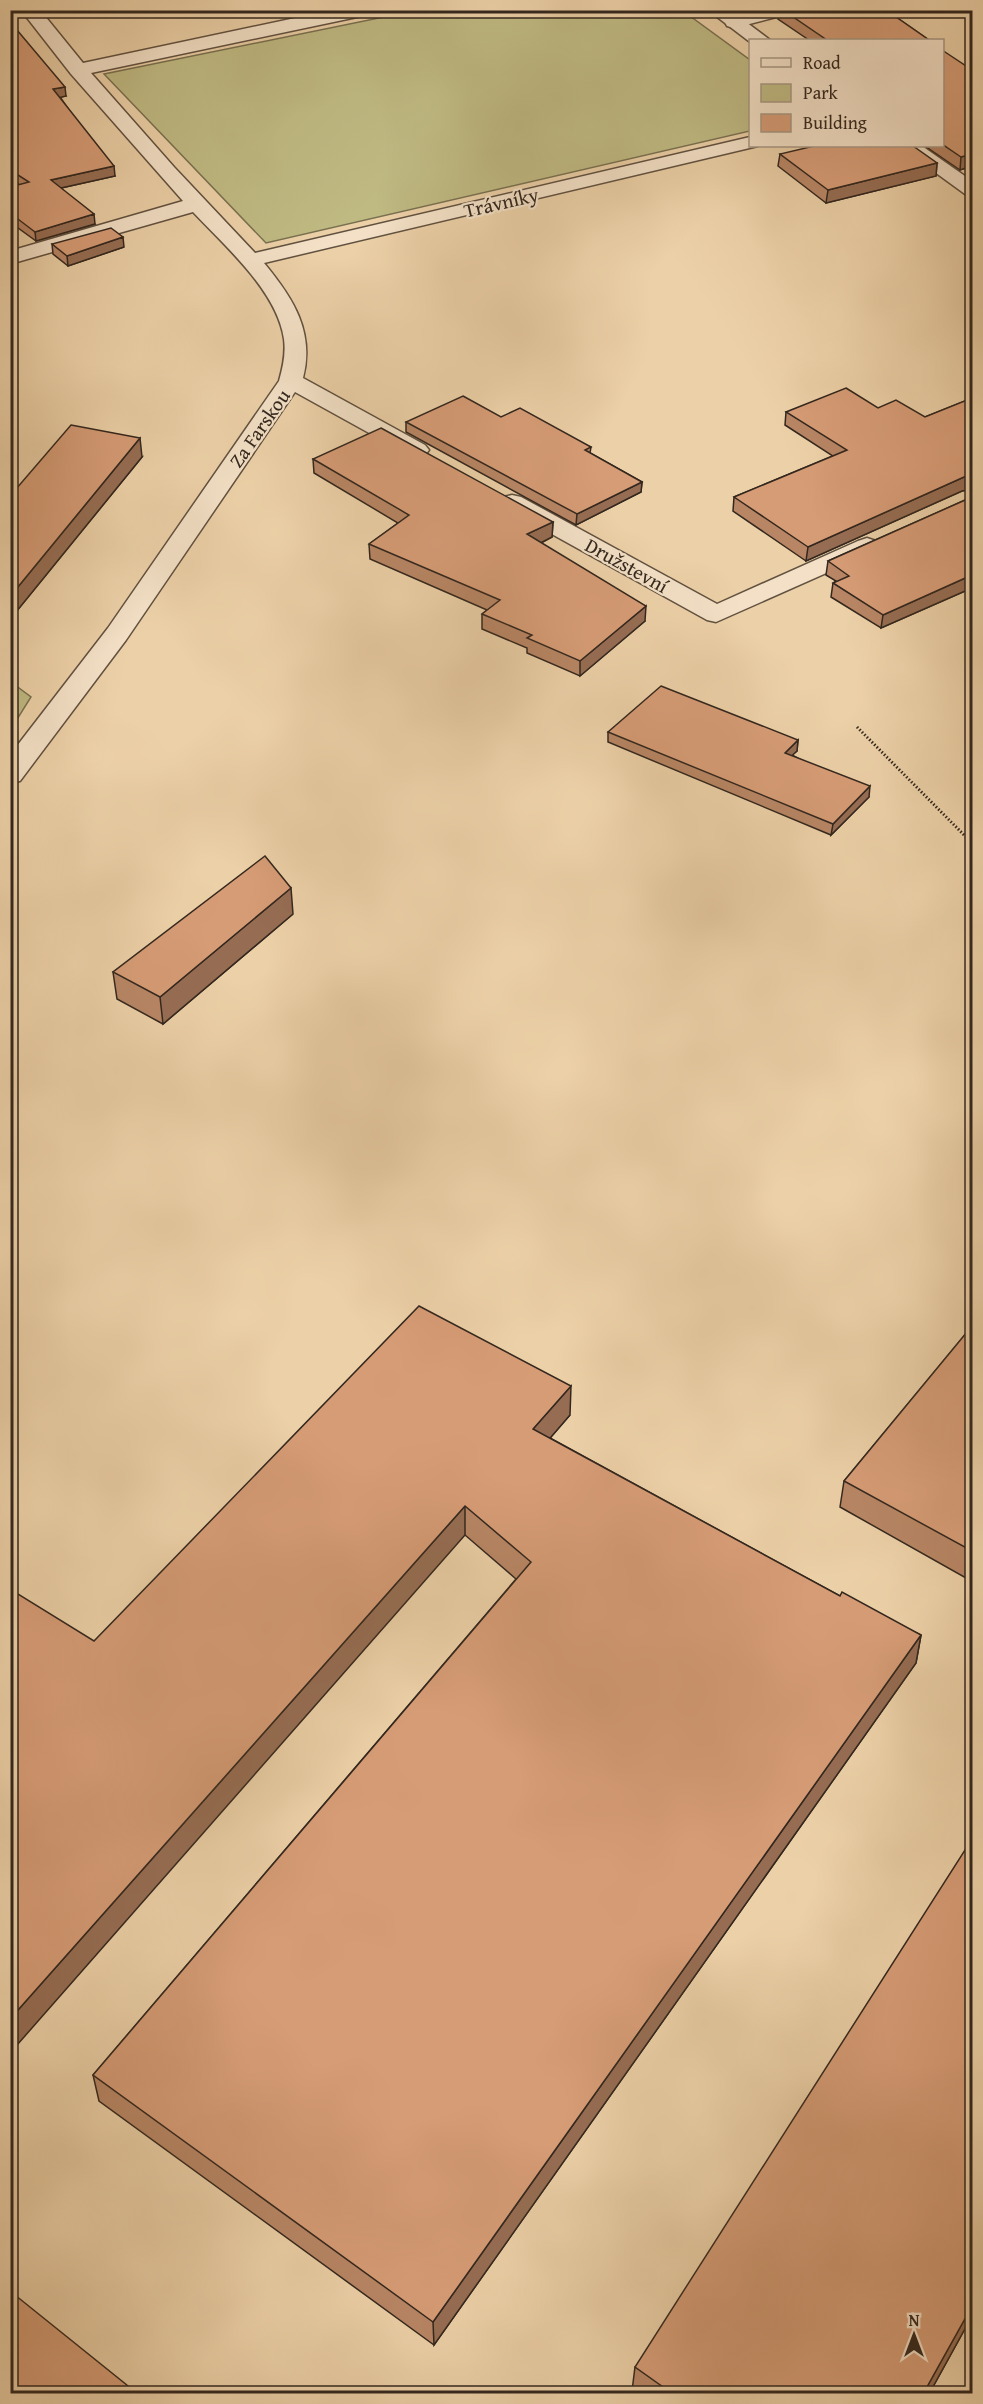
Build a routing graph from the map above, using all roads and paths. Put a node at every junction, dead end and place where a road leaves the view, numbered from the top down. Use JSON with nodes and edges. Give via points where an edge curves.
{"nodes":[{"id":1,"x":30,"y":10,"type":"edge"},
{"id":2,"x":362,"y":10,"type":"edge"},
{"id":3,"x":717,"y":10,"type":"edge"},
{"id":4,"x":781,"y":10,"type":"edge"},
{"id":5,"x":734,"y":22,"type":"junction"},
{"id":6,"x":758,"y":39,"type":"edge"},
{"id":7,"x":78,"y":70,"type":"junction"},
{"id":8,"x":749,"y":143,"type":"edge"},
{"id":9,"x":910,"y":147,"type":"edge"},
{"id":10,"x":972,"y":190,"type":"edge"},
{"id":11,"x":196,"y":204,"type":"junction"},
{"id":12,"x":10,"y":258,"type":"edge"},
{"id":13,"x":251,"y":260,"type":"junction"},
{"id":14,"x":291,"y":381,"type":"junction"},
{"id":15,"x":436,"y":461,"type":"edge"},
{"id":16,"x":488,"y":489,"type":"edge"},
{"id":17,"x":887,"y":537,"type":"edge"},
{"id":18,"x":857,"y":727,"type":"dead end"},
{"id":19,"x":10,"y":775,"type":"edge"},
{"id":20,"x":972,"y":843,"type":"edge"}],
"edges":[{"from":1,"to":7,"type":"street"},
{"from":2,"to":7,"type":"street"},
{"from":3,"to":5,"type":"street"},
{"from":4,"to":5,"type":"street"},
{"from":5,"to":6,"type":"street"},
{"from":7,"to":11,"type":"street"},
{"from":8,"to":13,"type":"street","name":"Trávníky"},
{"from":9,"to":10,"type":"street"},
{"from":11,"to":12,"type":"street"},
{"from":11,"to":13,"type":"street","name":"Za Farskou"},
{"from":13,"to":14,"type":"street","name":"Za Farskou","via":[[274,292],[292,328],[298,356]]},
{"from":14,"to":15,"type":"street"},
{"from":14,"to":19,"type":"street","name":"Za Farskou","via":[[117,634]]},
{"from":16,"to":17,"type":"street","name":"Družstevní","via":[[716,614]]},
{"from":18,"to":20,"type":"path"}]}
